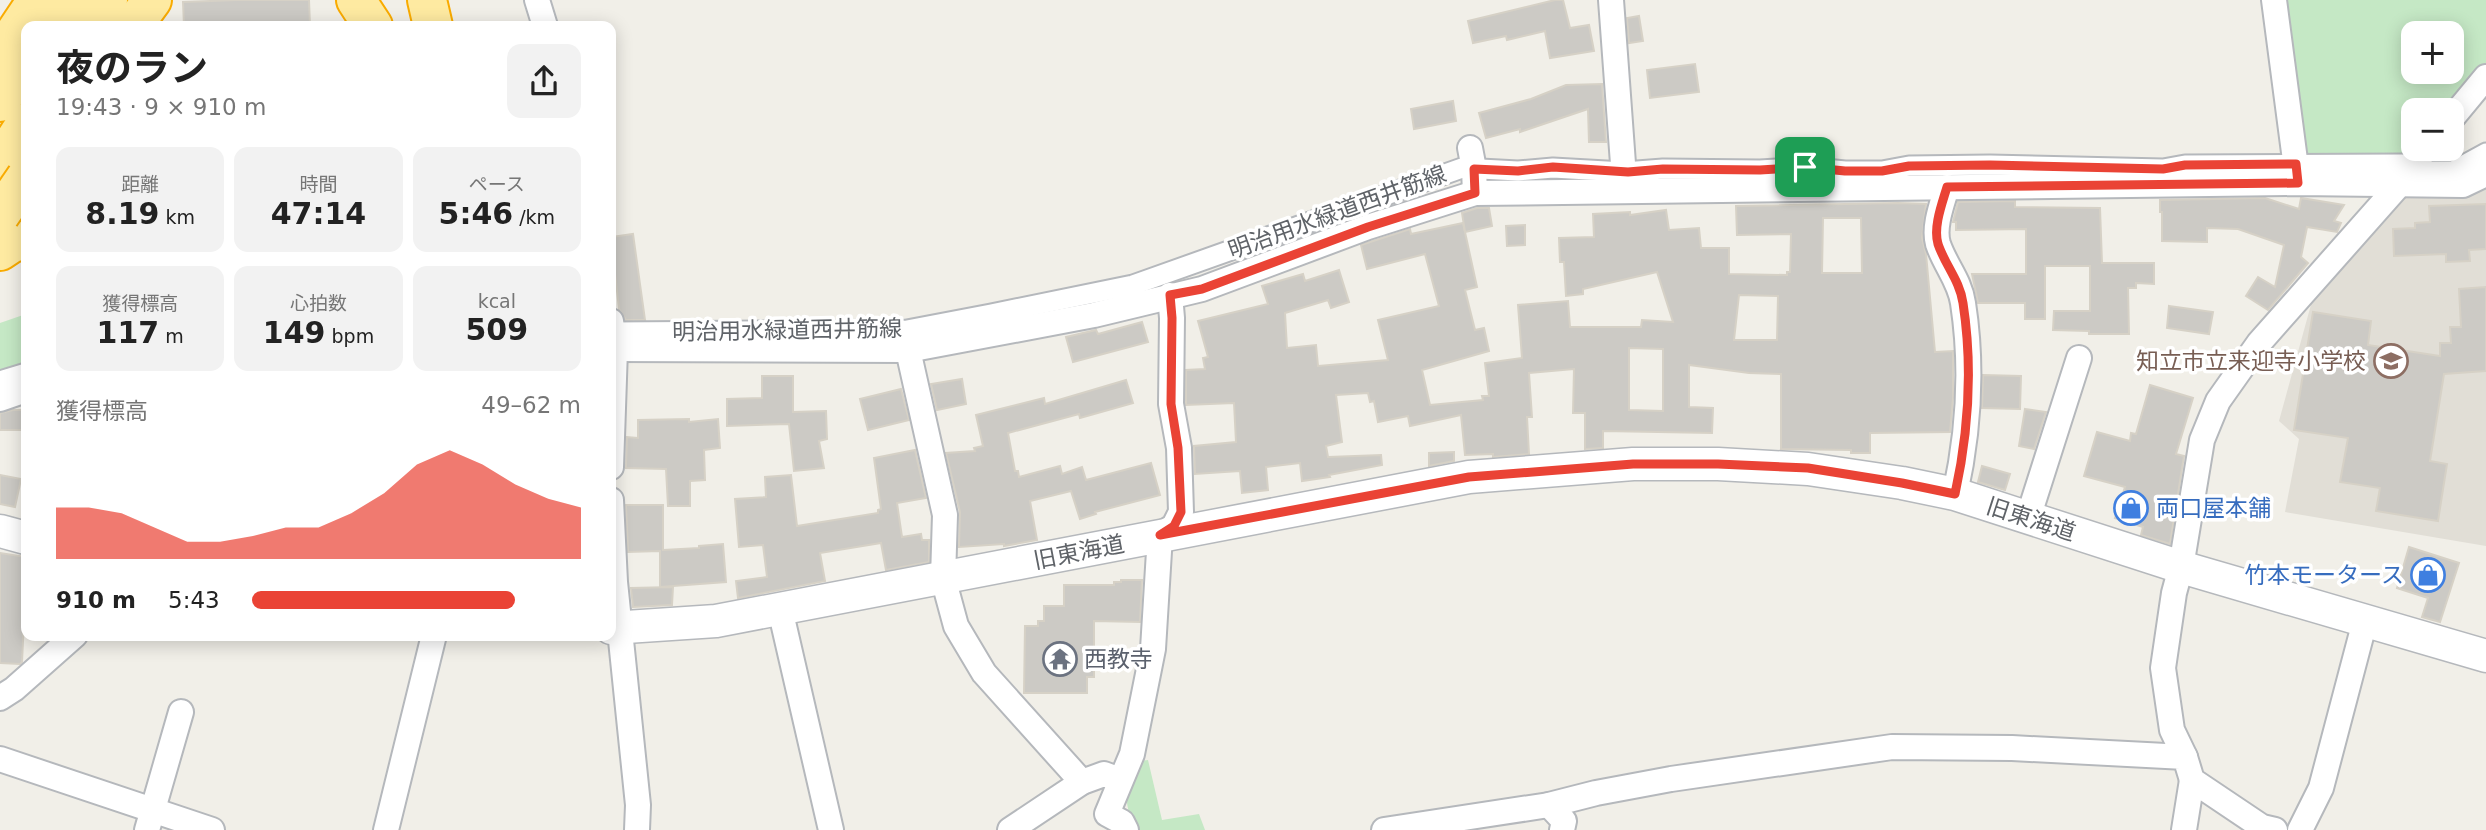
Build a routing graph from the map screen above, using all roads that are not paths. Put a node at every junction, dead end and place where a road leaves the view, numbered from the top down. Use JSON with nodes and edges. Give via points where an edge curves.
{"nodes":[{"id":1,"x":16,"y":0,"type":"edge"},
{"id":2,"x":37,"y":0,"type":"edge"},
{"id":3,"x":68,"y":0,"type":"edge"},
{"id":4,"x":108,"y":0,"type":"edge"},
{"id":5,"x":152,"y":0,"type":"edge"},
{"id":6,"x":356,"y":0,"type":"edge"},
{"id":7,"x":403,"y":0,"type":"edge"},
{"id":8,"x":427,"y":0,"type":"edge"},
{"id":9,"x":537,"y":0,"type":"edge"},
{"id":10,"x":1611,"y":0,"type":"edge"},
{"id":11,"x":2274,"y":0,"type":"edge"},
{"id":12,"x":23,"y":21,"type":"edge"},
{"id":13,"x":53,"y":21,"type":"edge"},
{"id":14,"x":93,"y":21,"type":"edge"},
{"id":15,"x":137,"y":21,"type":"edge"},
{"id":16,"x":370,"y":21,"type":"edge"},
{"id":17,"x":407,"y":21,"type":"edge"},
{"id":18,"x":432,"y":21,"type":"edge"},
{"id":19,"x":543,"y":21,"type":"edge"},
{"id":20,"x":0,"y":23,"type":"edge"},
{"id":21,"x":21,"y":24,"type":"edge"},
{"id":22,"x":0,"y":55,"type":"edge"},
{"id":23,"x":21,"y":70,"type":"edge"},
{"id":24,"x":2486,"y":77,"type":"edge"},
{"id":25,"x":0,"y":102,"type":"edge"},
{"id":26,"x":2464,"y":104,"type":"edge"},
{"id":27,"x":21,"y":131,"type":"edge"},
{"id":28,"x":2486,"y":153,"type":"edge"},
{"id":29,"x":0,"y":163,"type":"edge"},
{"id":30,"x":2412,"y":167,"type":"edge"},
{"id":31,"x":1473,"y":170,"type":"junction"},
{"id":32,"x":2297,"y":174,"type":"junction"},
{"id":33,"x":2486,"y":174,"type":"edge"},
{"id":34,"x":1624,"y":181,"type":"junction"},
{"id":35,"x":21,"y":184,"type":"edge"},
{"id":36,"x":1947,"y":187,"type":"junction"},
{"id":37,"x":21,"y":208,"type":"edge"},
{"id":38,"x":0,"y":214,"type":"edge"},
{"id":39,"x":21,"y":241,"type":"edge"},
{"id":40,"x":0,"y":251,"type":"edge"},
{"id":41,"x":0,"y":264,"type":"edge"},
{"id":42,"x":21,"y":264,"type":"edge"},
{"id":43,"x":1170,"y":295,"type":"junction"},
{"id":44,"x":616,"y":337,"type":"edge"},
{"id":45,"x":616,"y":337,"type":"edge"},
{"id":46,"x":908,"y":350,"type":"junction"},
{"id":47,"x":2079,"y":358,"type":"dead end"},
{"id":48,"x":21,"y":375,"type":"edge"},
{"id":49,"x":0,"y":381,"type":"edge"},
{"id":50,"x":21,"y":392,"type":"edge"},
{"id":51,"x":0,"y":399,"type":"edge"},
{"id":52,"x":1955,"y":494,"type":"junction"},
{"id":53,"x":2028,"y":518,"type":"junction"},
{"id":54,"x":0,"y":531,"type":"edge"},
{"id":55,"x":1160,"y":535,"type":"junction"},
{"id":56,"x":21,"y":537,"type":"edge"},
{"id":57,"x":2180,"y":567,"type":"junction"},
{"id":58,"x":943,"y":578,"type":"junction"},
{"id":59,"x":780,"y":609,"type":"junction"},
{"id":60,"x":2365,"y":621,"type":"junction"},
{"id":61,"x":616,"y":628,"type":"edge"},
{"id":62,"x":68,"y":641,"type":"edge"},
{"id":63,"x":433,"y":641,"type":"edge"},
{"id":64,"x":2486,"y":656,"type":"edge"},
{"id":65,"x":0,"y":698,"type":"edge"},
{"id":66,"x":181,"y":712,"type":"dead end"},
{"id":67,"x":2185,"y":757,"type":"junction"},
{"id":68,"x":0,"y":759,"type":"edge"},
{"id":69,"x":1120,"y":780,"type":"junction"},
{"id":70,"x":2192,"y":780,"type":"junction"},
{"id":71,"x":1082,"y":782,"type":"junction"},
{"id":72,"x":150,"y":820,"type":"edge"},
{"id":73,"x":1561,"y":822,"type":"edge"},
{"id":74,"x":1111,"y":825,"type":"edge"},
{"id":75,"x":212,"y":830,"type":"edge"},
{"id":76,"x":386,"y":830,"type":"edge"},
{"id":77,"x":637,"y":830,"type":"edge"},
{"id":78,"x":831,"y":830,"type":"edge"},
{"id":79,"x":1010,"y":830,"type":"edge"},
{"id":80,"x":1384,"y":830,"type":"edge"},
{"id":81,"x":2184,"y":830,"type":"edge"},
{"id":82,"x":2275,"y":830,"type":"edge"},
{"id":83,"x":2300,"y":830,"type":"edge"}],
"edges":[{"from":1,"to":20,"type":"highway"},
{"from":2,"to":12,"type":"highway"},
{"from":3,"to":13,"type":"highway"},
{"from":4,"to":14,"type":"highway"},
{"from":5,"to":15,"type":"highway"},
{"from":6,"to":16,"type":"highway"},
{"from":7,"to":17,"type":"highway"},
{"from":8,"to":18,"type":"highway"},
{"from":9,"to":19,"type":"street"},
{"from":10,"to":34,"type":"street"},
{"from":11,"to":32,"type":"street"},
{"from":21,"to":22,"type":"highway"},
{"from":23,"to":25,"type":"highway"},
{"from":24,"to":26,"type":"street"},
{"from":27,"to":29,"type":"highway"},
{"from":28,"to":30,"type":"street","via":[[2453,171]]},
{"from":30,"to":32,"type":"street"},
{"from":30,"to":33,"type":"street","via":[[2463,185]]},
{"from":30,"to":57,"type":"street","via":[[2259,343],[2218,401],[2202,440]]},
{"from":31,"to":34,"type":"street"},
{"from":31,"to":43,"type":"street","via":[[1368,227],[1202,289]]},
{"from":31,"to":44,"type":"street","name":"明治用水緑道西井筋線","via":[[1462,167],[1133,285],[907,330]]},
{"from":32,"to":34,"type":"street","via":[[2185,165],[2163,169],[1990,165],[1882,171],[1663,169]]},
{"from":32,"to":36,"type":"street"},
{"from":34,"to":36,"type":"street"},
{"from":35,"to":38,"type":"highway","bridge":true},
{"from":36,"to":52,"type":"street","via":[[1937,243],[1963,299],[1970,360],[1964,453]]},
{"from":37,"to":38,"type":"highway"},
{"from":39,"to":40,"type":"highway"},
{"from":41,"to":42,"type":"highway"},
{"from":43,"to":46,"type":"street","via":[[1094,315]]},
{"from":43,"to":55,"type":"street","via":[[1171,404],[1181,512],[1174,526]]},
{"from":45,"to":46,"type":"street","via":[[793,351]]},
{"from":46,"to":58,"type":"street","via":[[945,515]]},
{"from":47,"to":53,"type":"street"},
{"from":48,"to":49,"type":"street"},
{"from":50,"to":51,"type":"street"},
{"from":52,"to":53,"type":"street","name":"旧東海道"},
{"from":52,"to":55,"type":"street","name":"旧東海道","via":[[1808,468],[1633,464],[1469,477]]},
{"from":53,"to":57,"type":"street","name":"旧東海道"},
{"from":54,"to":56,"type":"street"},
{"from":55,"to":58,"type":"street","name":"旧東海道"},
{"from":55,"to":69,"type":"street","via":[[1153,649],[1132,754]]},
{"from":57,"to":60,"type":"street","name":"旧東海道"},
{"from":57,"to":67,"type":"street","via":[[2163,668],[2172,730]]},
{"from":58,"to":59,"type":"street","name":"旧東海道"},
{"from":58,"to":71,"type":"street","via":[[956,626],[984,673]]},
{"from":59,"to":61,"type":"street","name":"旧東海道","via":[[716,621]]},
{"from":59,"to":78,"type":"street"},
{"from":60,"to":64,"type":"street","name":"旧東海道"},
{"from":60,"to":83,"type":"street","via":[[2321,788]]},
{"from":61,"to":77,"type":"street","via":[[638,805]]},
{"from":62,"to":65,"type":"street"},
{"from":63,"to":76,"type":"street"},
{"from":66,"to":72,"type":"street"},
{"from":67,"to":70,"type":"street"},
{"from":67,"to":73,"type":"street","via":[[1892,747],[1596,793]]},
{"from":68,"to":72,"type":"street"},
{"from":69,"to":71,"type":"street","via":[[1104,775]]},
{"from":69,"to":74,"type":"street"},
{"from":70,"to":81,"type":"street"},
{"from":70,"to":82,"type":"street","via":[[2262,827]]},
{"from":71,"to":79,"type":"street"},
{"from":72,"to":75,"type":"street"},
{"from":73,"to":80,"type":"street"}]}
